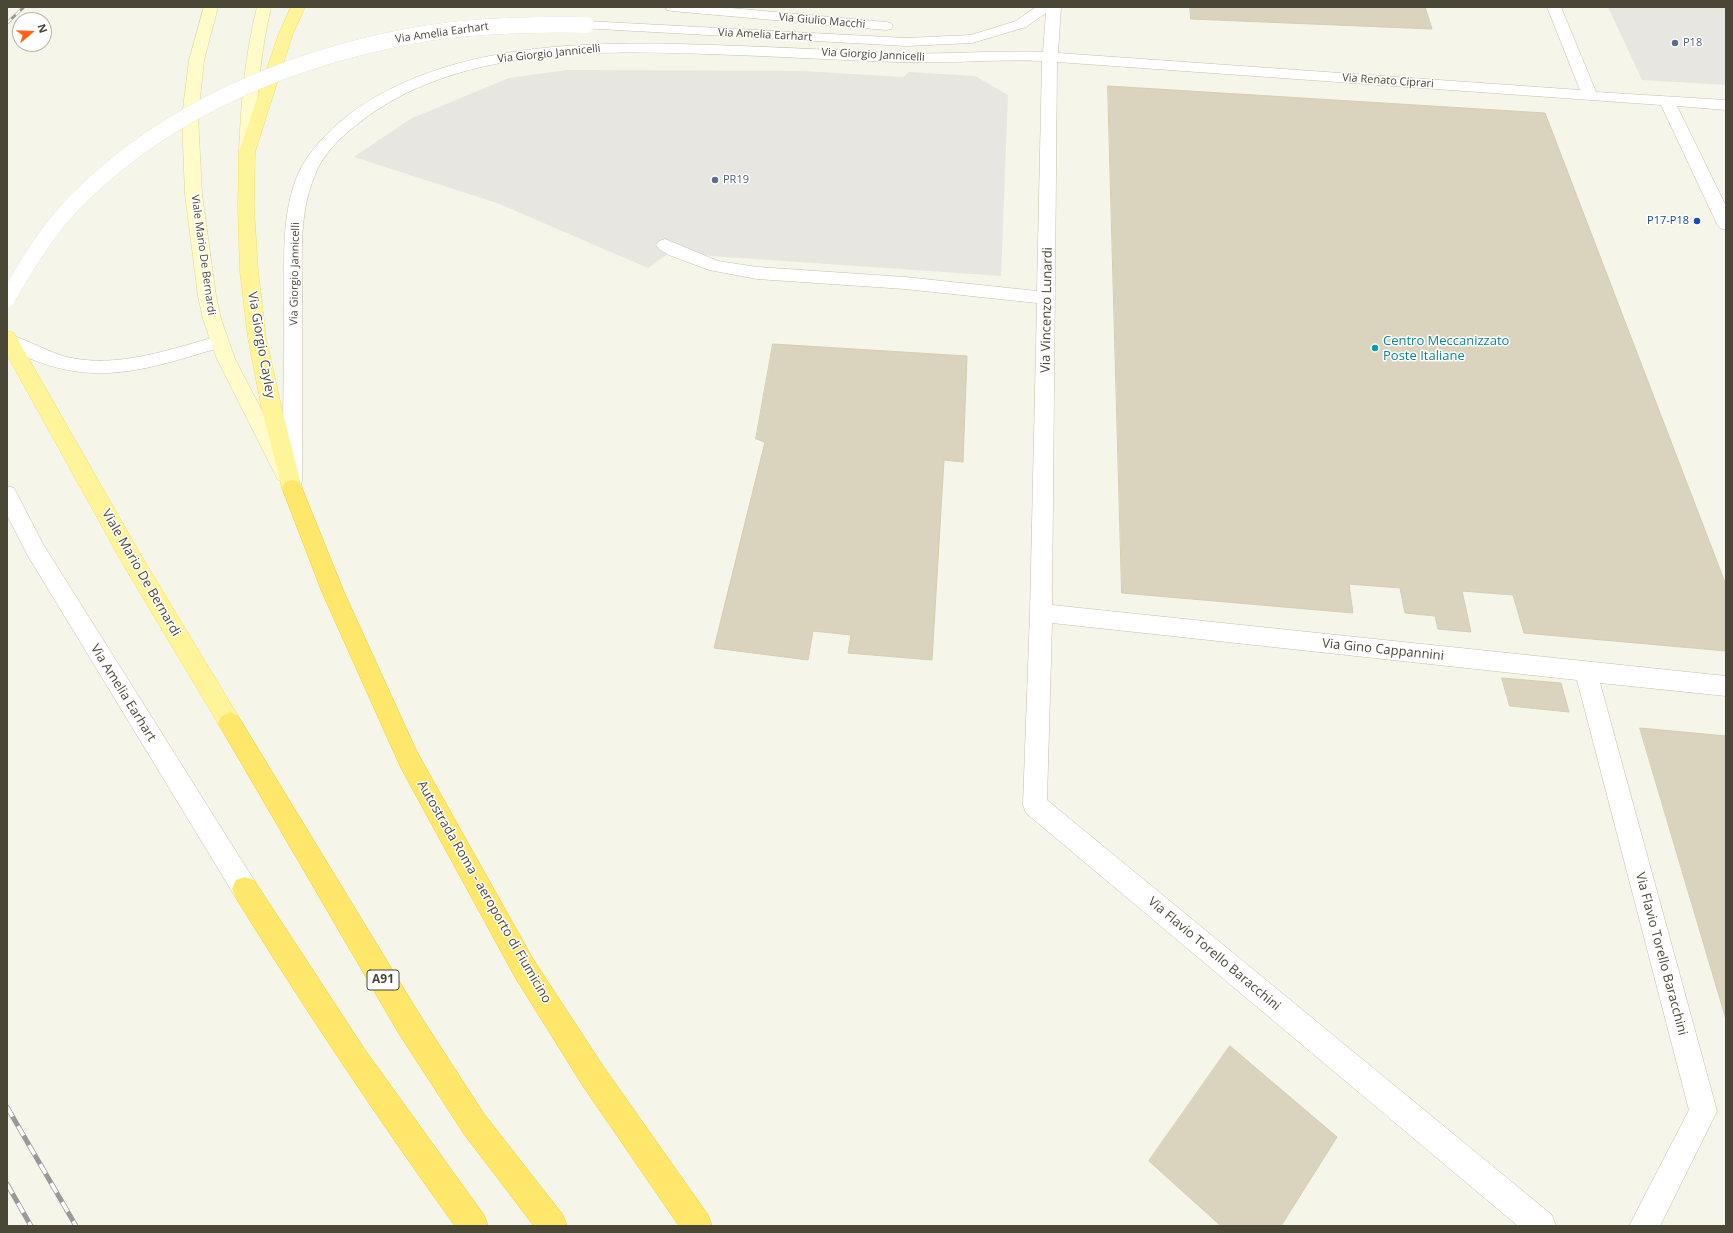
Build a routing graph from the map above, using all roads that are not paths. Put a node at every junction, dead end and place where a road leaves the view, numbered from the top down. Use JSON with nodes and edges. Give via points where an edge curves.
{"nodes":[{"id":1,"x":211,"y":7,"type":"edge"},
{"id":2,"x":264,"y":7,"type":"edge"},
{"id":3,"x":298,"y":7,"type":"edge"},
{"id":4,"x":672,"y":7,"type":"edge"},
{"id":5,"x":1046,"y":7,"type":"edge"},
{"id":6,"x":1054,"y":7,"type":"edge"},
{"id":7,"x":1554,"y":7,"type":"edge"},
{"id":8,"x":972,"y":39,"type":"junction"},
{"id":9,"x":1050,"y":57,"type":"junction"},
{"id":10,"x":1590,"y":95,"type":"junction"},
{"id":11,"x":1667,"y":101,"type":"junction"},
{"id":12,"x":1726,"y":105,"type":"edge"},
{"id":13,"x":247,"y":152,"type":"junction"},
{"id":14,"x":1726,"y":224,"type":"edge"},
{"id":15,"x":665,"y":245,"type":"dead end"},
{"id":16,"x":1047,"y":298,"type":"junction"},
{"id":17,"x":7,"y":299,"type":"edge"},
{"id":18,"x":8,"y":339,"type":"edge"},
{"id":19,"x":219,"y":342,"type":"junction"},
{"id":20,"x":292,"y":488,"type":"junction"},
{"id":21,"x":7,"y":494,"type":"edge"},
{"id":22,"x":1041,"y":613,"type":"junction"},
{"id":23,"x":366,"y":668,"type":"joint"},
{"id":24,"x":1586,"y":672,"type":"junction"},
{"id":25,"x":1726,"y":686,"type":"edge"},
{"id":26,"x":230,"y":723,"type":"joint"},
{"id":27,"x":245,"y":889,"type":"joint"},
{"id":28,"x":473,"y":1226,"type":"edge"},
{"id":29,"x":552,"y":1226,"type":"edge"},
{"id":30,"x":697,"y":1226,"type":"edge"},
{"id":31,"x":1541,"y":1226,"type":"edge"},
{"id":32,"x":1644,"y":1226,"type":"edge"}],
"edges":[{"from":1,"to":19,"type":"main road","name":"Viale Mario De Bernardi","via":[[201,39],[192,93],[190,150],[207,296]]},
{"from":2,"to":13,"type":"main road","name":"Via Giorgio Cayley","via":[[248,94]]},
{"from":3,"to":13,"type":"main road","via":[[285,36]]},
{"from":4,"to":8,"type":"street","name":"Via Giulio Macchi","via":[[909,28]]},
{"from":5,"to":8,"type":"street","name":"Via Giulio Macchi","via":[[1021,24]]},
{"from":6,"to":9,"type":"street","name":"Via Vincenzo Lunardi"},
{"from":7,"to":10,"type":"street"},
{"from":8,"to":9,"type":"street","name":"Via Giulio Macchi"},
{"from":8,"to":17,"type":"street","name":"Via Amelia Earhart","bridge":true,"via":[[906,42],[586,25],[481,27],[416,35],[334,54],[297,66],[214,102],[133,150],[81,195],[56,222],[16,280]]},
{"from":9,"to":10,"type":"street","name":"Via Renato Ciprari"},
{"from":9,"to":16,"type":"street","name":"Via Vincenzo Lunardi"},
{"from":9,"to":20,"type":"street","name":"Via Giorgio Jannicelli","via":[[905,58],[701,49],[577,49],[504,58],[463,67],[390,95],[360,113],[329,142],[309,169],[299,198],[294,234]]},
{"from":10,"to":11,"type":"street","name":"Via Renato Ciprari"},
{"from":11,"to":12,"type":"street","name":"Via Renato Ciprari"},
{"from":11,"to":14,"type":"street"},
{"from":13,"to":20,"type":"main road","name":"Via Giorgio Cayley","via":[[249,271],[256,330],[272,410]]},
{"from":15,"to":16,"type":"street","via":[[715,266],[757,273],[905,283]]},
{"from":16,"to":22,"type":"street","name":"Via Vincenzo Lunardi"},
{"from":18,"to":19,"type":"lane","via":[[36,355],[87,367],[117,366],[150,360]]},
{"from":18,"to":26,"type":"main road","name":"Viale Mario De Bernardi","via":[[130,558]]},
{"from":19,"to":20,"type":"main road","name":"Viale Mario De Bernardi"},
{"from":20,"to":23,"type":"highway","name":"Via Giorgio Cayley"},
{"from":21,"to":27,"type":"street","name":"Via Amelia Earhart","via":[[35,550]]},
{"from":22,"to":24,"type":"street","name":"Via Gino Cappannini"},
{"from":22,"to":31,"type":"street","name":"Via Flavio Torello Baracchini","via":[[1035,805]]},
{"from":23,"to":30,"type":"highway","name":"Autostrada Roma - aeroporto di Fiumicino","via":[[409,760],[524,968],[593,1076]]},
{"from":24,"to":25,"type":"street","name":"Via Gino Cappannini"},
{"from":24,"to":32,"type":"street","name":"Via Flavio Torello Baracchini","via":[[1703,1111]]},
{"from":26,"to":29,"type":"highway","number":"A91","via":[[408,1022],[474,1124]]},
{"from":27,"to":28,"type":"highway","via":[[300,977],[420,1156]]}]}
